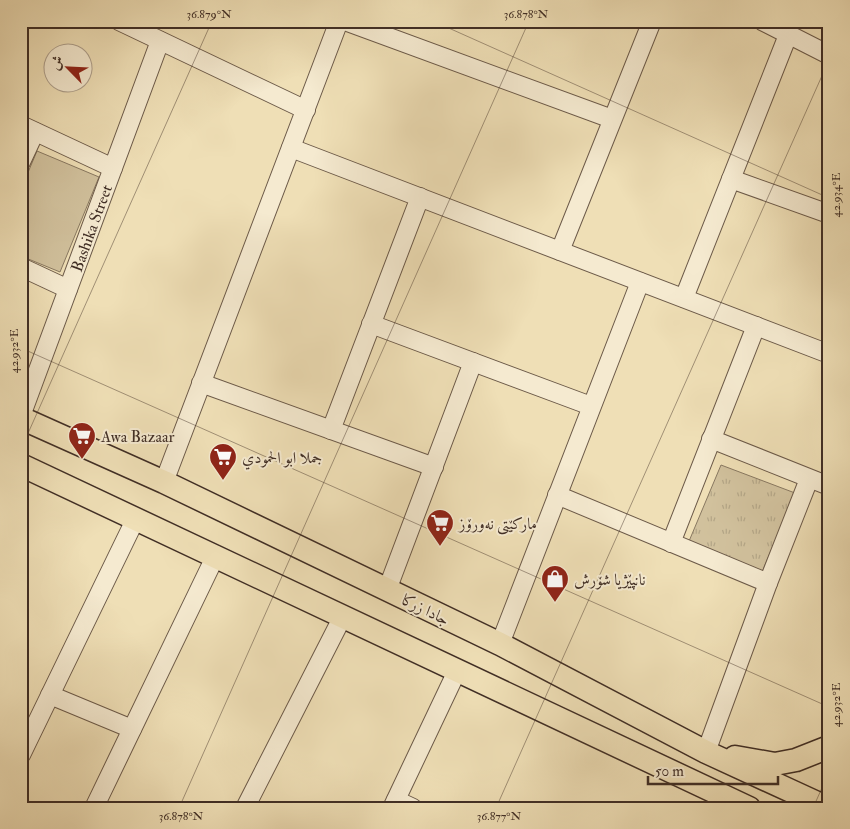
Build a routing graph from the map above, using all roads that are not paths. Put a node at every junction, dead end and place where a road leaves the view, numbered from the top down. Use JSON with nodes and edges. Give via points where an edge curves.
{"nodes":[{"id":1,"x":119,"y":21,"type":"edge"},
{"id":2,"x":339,"y":21,"type":"edge"},
{"id":3,"x":345,"y":21,"type":"edge"},
{"id":4,"x":652,"y":21,"type":"edge"},
{"id":5,"x":762,"y":21,"type":"edge"},
{"id":6,"x":788,"y":35,"type":"junction"},
{"id":7,"x":160,"y":41,"type":"junction"},
{"id":8,"x":829,"y":55,"type":"edge"},
{"id":9,"x":306,"y":110,"type":"junction"},
{"id":10,"x":612,"y":119,"type":"junction"},
{"id":11,"x":28,"y":128,"type":"edge"},
{"id":12,"x":291,"y":148,"type":"junction"},
{"id":13,"x":21,"y":162,"type":"edge"},
{"id":14,"x":113,"y":168,"type":"junction"},
{"id":15,"x":732,"y":178,"type":"junction"},
{"id":16,"x":420,"y":197,"type":"junction"},
{"id":17,"x":829,"y":214,"type":"edge"},
{"id":18,"x":560,"y":251,"type":"junction"},
{"id":19,"x":21,"y":268,"type":"edge"},
{"id":20,"x":640,"y":282,"type":"junction"},
{"id":21,"x":68,"y":289,"type":"junction"},
{"id":22,"x":684,"y":298,"type":"junction"},
{"id":23,"x":371,"y":324,"type":"junction"},
{"id":24,"x":756,"y":326,"type":"junction"},
{"id":25,"x":829,"y":354,"type":"edge"},
{"id":26,"x":473,"y":362,"type":"junction"},
{"id":27,"x":201,"y":383,"type":"junction"},
{"id":28,"x":591,"y":406,"type":"junction"},
{"id":29,"x":21,"y":417,"type":"edge"},
{"id":30,"x":331,"y":430,"type":"junction"},
{"id":31,"x":711,"y":439,"type":"junction"},
{"id":32,"x":21,"y":465,"type":"edge"},
{"id":33,"x":434,"y":467,"type":"junction"},
{"id":34,"x":809,"y":478,"type":"junction"},
{"id":35,"x":164,"y":482,"type":"junction"},
{"id":36,"x":829,"y":486,"type":"edge"},
{"id":37,"x":557,"y":495,"type":"junction"},
{"id":38,"x":136,"y":518,"type":"junction"},
{"id":39,"x":671,"y":543,"type":"junction"},
{"id":40,"x":216,"y":555,"type":"junction"},
{"id":41,"x":768,"y":584,"type":"junction"},
{"id":42,"x":387,"y":590,"type":"junction"},
{"id":43,"x":343,"y":616,"type":"junction"},
{"id":44,"x":500,"y":644,"type":"junction"},
{"id":45,"x":457,"y":671,"type":"junction"},
{"id":46,"x":50,"y":695,"type":"junction"},
{"id":47,"x":132,"y":729,"type":"junction"},
{"id":48,"x":829,"y":748,"type":"edge"},
{"id":49,"x":706,"y":752,"type":"junction"},
{"id":50,"x":21,"y":755,"type":"edge"},
{"id":51,"x":394,"y":804,"type":"edge"},
{"id":52,"x":742,"y":806,"type":"edge"},
{"id":53,"x":94,"y":808,"type":"edge"},
{"id":54,"x":245,"y":808,"type":"edge"},
{"id":55,"x":413,"y":808,"type":"edge"},
{"id":56,"x":828,"y":808,"type":"edge"}],
"edges":[{"from":1,"to":7,"type":"street"},
{"from":2,"to":9,"type":"street"},
{"from":3,"to":10,"type":"street"},
{"from":4,"to":10,"type":"street"},
{"from":5,"to":6,"type":"street"},
{"from":6,"to":8,"type":"street"},
{"from":6,"to":15,"type":"street"},
{"from":7,"to":9,"type":"street"},
{"from":7,"to":14,"type":"street","name":"Bashika Street"},
{"from":9,"to":12,"type":"street"},
{"from":10,"to":18,"type":"street"},
{"from":11,"to":13,"type":"street"},
{"from":11,"to":14,"type":"street"},
{"from":12,"to":16,"type":"street"},
{"from":12,"to":27,"type":"street"},
{"from":14,"to":21,"type":"street","name":"Bashika Street"},
{"from":15,"to":17,"type":"street"},
{"from":15,"to":22,"type":"street"},
{"from":16,"to":18,"type":"street"},
{"from":16,"to":23,"type":"street"},
{"from":18,"to":20,"type":"street"},
{"from":19,"to":21,"type":"street"},
{"from":20,"to":22,"type":"street"},
{"from":20,"to":28,"type":"street"},
{"from":21,"to":29,"type":"street","name":"Bashika Street"},
{"from":22,"to":24,"type":"street"},
{"from":23,"to":26,"type":"street"},
{"from":23,"to":30,"type":"street"},
{"from":24,"to":25,"type":"street"},
{"from":24,"to":31,"type":"street"},
{"from":26,"to":28,"type":"street"},
{"from":26,"to":33,"type":"street"},
{"from":27,"to":30,"type":"street"},
{"from":27,"to":35,"type":"street"},
{"from":28,"to":37,"type":"street"},
{"from":29,"to":35,"type":"main road","name":"جادا زرکا"},
{"from":30,"to":33,"type":"street"},
{"from":31,"to":34,"type":"street"},
{"from":31,"to":39,"type":"street"},
{"from":32,"to":38,"type":"main road"},
{"from":33,"to":42,"type":"street"},
{"from":34,"to":36,"type":"street"},
{"from":34,"to":41,"type":"street"},
{"from":35,"to":42,"type":"main road","name":"جادا زرکا"},
{"from":37,"to":39,"type":"street"},
{"from":37,"to":44,"type":"street"},
{"from":38,"to":40,"type":"main road"},
{"from":38,"to":46,"type":"street"},
{"from":39,"to":41,"type":"street"},
{"from":40,"to":43,"type":"main road"},
{"from":40,"to":47,"type":"street"},
{"from":41,"to":49,"type":"street"},
{"from":42,"to":44,"type":"main road","name":"جادا زرکا"},
{"from":43,"to":45,"type":"main road"},
{"from":43,"to":54,"type":"street"},
{"from":44,"to":49,"type":"main road","name":"جادا زرکا"},
{"from":45,"to":51,"type":"street"},
{"from":45,"to":52,"type":"main road"},
{"from":46,"to":47,"type":"street"},
{"from":46,"to":50,"type":"street"},
{"from":47,"to":53,"type":"street"},
{"from":48,"to":49,"type":"main road","via":[[775,764]]},
{"from":49,"to":56,"type":"main road","name":"جادا زرکا"},
{"from":51,"to":55,"type":"street"}]}
